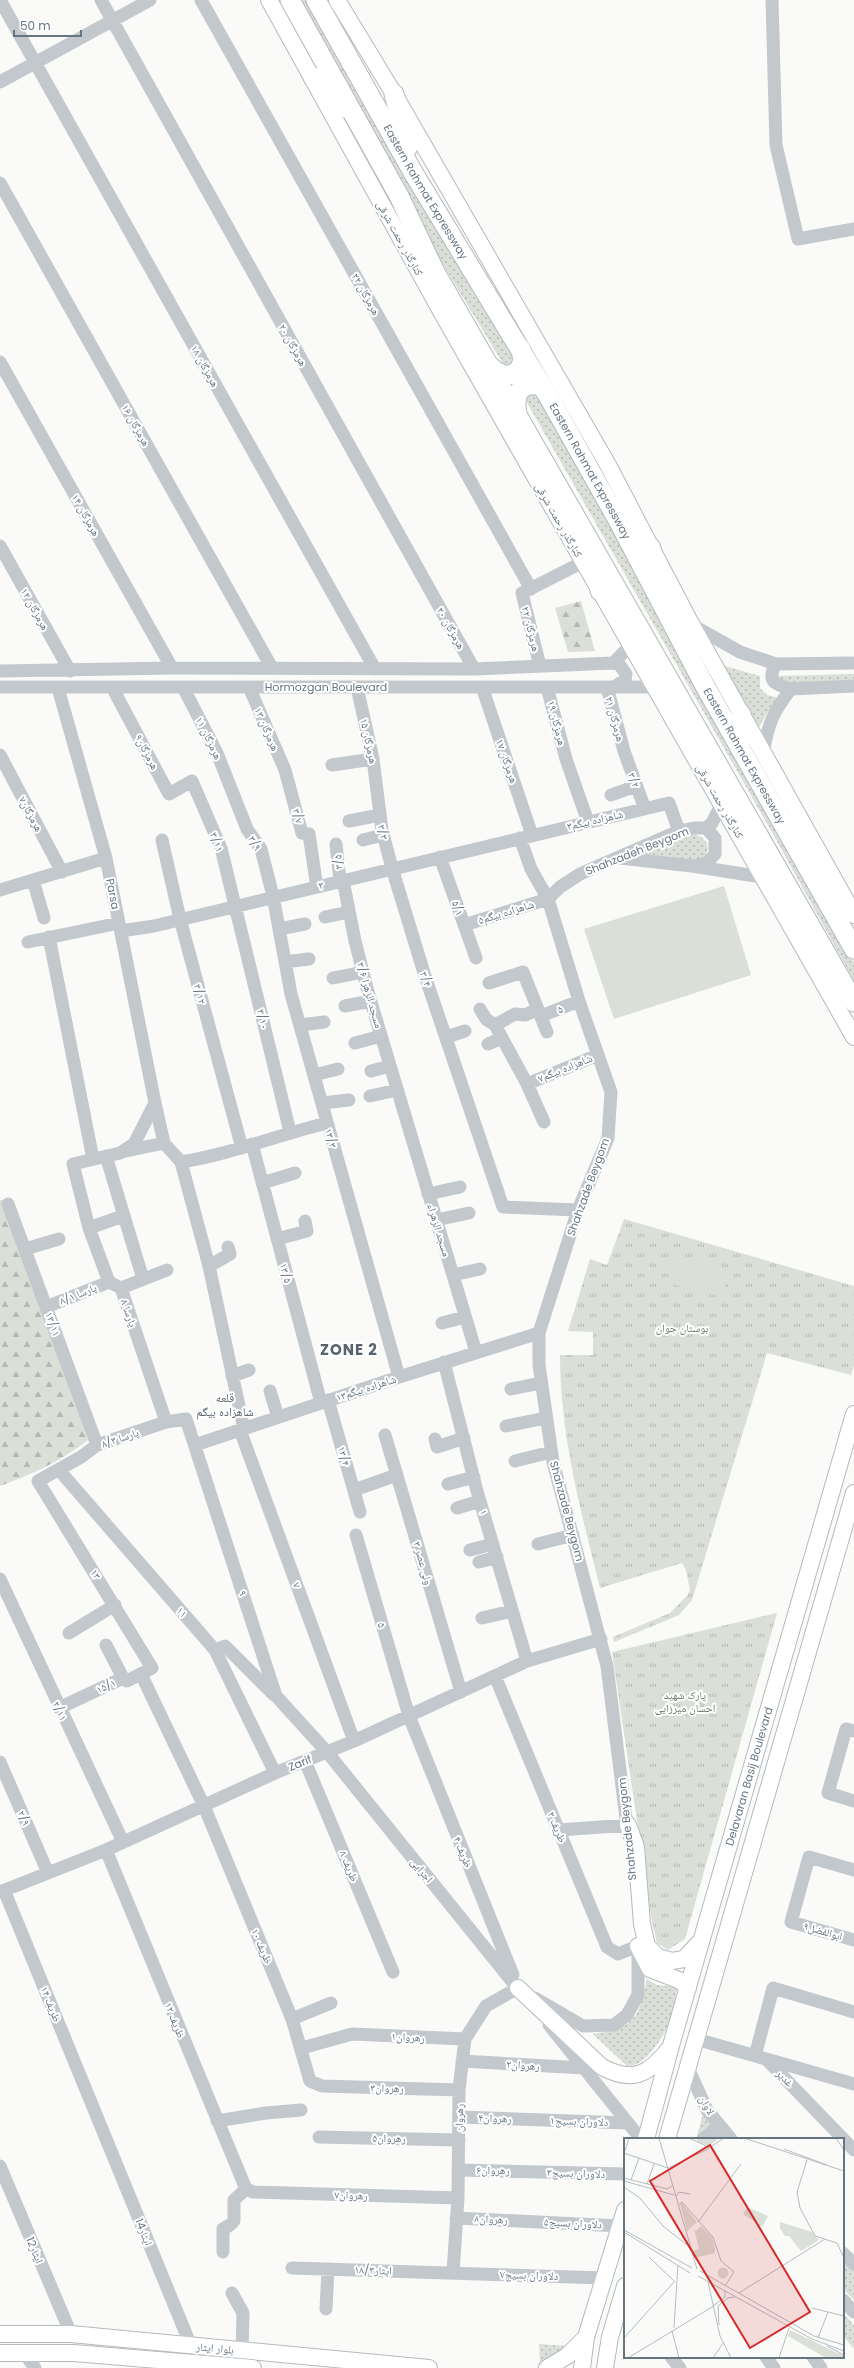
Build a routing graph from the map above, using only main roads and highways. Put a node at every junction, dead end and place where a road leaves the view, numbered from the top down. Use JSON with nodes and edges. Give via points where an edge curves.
{"nodes":[{"id":1,"x":269,"y":0,"type":"edge"},
{"id":2,"x":290,"y":0,"type":"edge"},
{"id":3,"x":316,"y":0,"type":"edge"},
{"id":4,"x":337,"y":0,"type":"edge"},
{"id":5,"x":312,"y":77,"type":"junction"},
{"id":6,"x":394,"y":94,"type":"junction"},
{"id":7,"x":359,"y":125,"type":"junction"},
{"id":8,"x":414,"y":174,"type":"junction"},
{"id":9,"x":520,"y":348,"type":"junction"},
{"id":10,"x":490,"y":366,"type":"junction"},
{"id":11,"x":547,"y":394,"type":"junction"},
{"id":12,"x":517,"y":413,"type":"junction"},
{"id":13,"x":619,"y":522,"type":"junction"},
{"id":14,"x":592,"y":542,"type":"junction"},
{"id":15,"x":651,"y":548,"type":"junction"},
{"id":16,"x":600,"y":591,"type":"junction"},
{"id":17,"x":741,"y":714,"type":"junction"},
{"id":18,"x":740,"y":749,"type":"junction"},
{"id":19,"x":854,"y":915,"type":"edge"},
{"id":20,"x":854,"y":949,"type":"edge"},
{"id":21,"x":854,"y":1002,"type":"edge"},
{"id":22,"x":854,"y":1037,"type":"edge"},
{"id":23,"x":854,"y":1414,"type":"edge"},
{"id":24,"x":854,"y":1493,"type":"edge"},
{"id":25,"x":795,"y":1617,"type":"junction"},
{"id":26,"x":816,"y":1623,"type":"junction"},
{"id":27,"x":628,"y":1825,"type":"road end"},
{"id":28,"x":702,"y":1938,"type":"junction"},
{"id":29,"x":638,"y":1946,"type":"road end"},
{"id":30,"x":518,"y":1988,"type":"road end"},
{"id":31,"x":688,"y":1988,"type":"junction"},
{"id":32,"x":671,"y":2048,"type":"junction"},
{"id":33,"x":646,"y":2138,"type":"edge"},
{"id":34,"x":667,"y":2138,"type":"edge"},
{"id":35,"x":624,"y":2213,"type":"edge"},
{"id":36,"x":624,"y":2293,"type":"edge"},
{"id":37,"x":0,"y":2334,"type":"edge"},
{"id":38,"x":586,"y":2337,"type":"junction"},
{"id":39,"x":610,"y":2337,"type":"junction"},
{"id":40,"x":0,"y":2353,"type":"edge"},
{"id":41,"x":253,"y":2368,"type":"edge"},
{"id":42,"x":429,"y":2368,"type":"edge"},
{"id":43,"x":547,"y":2368,"type":"edge"},
{"id":44,"x":582,"y":2368,"type":"edge"},
{"id":45,"x":605,"y":2368,"type":"edge"},
{"id":46,"x":609,"y":2368,"type":"edge"}],
"edges":[{"from":1,"to":5,"type":"main road","name":"کنارگذر رحمت شرقی"},
{"from":2,"to":7,"type":"highway"},
{"from":3,"to":8,"type":"highway","name":"Eastern Rahmat Expressway"},
{"from":4,"to":6,"type":"main road"},
{"from":5,"to":7,"type":"highway"},
{"from":5,"to":16,"type":"main road","name":"کنارگذر رحمت شرقی","via":[[443,316]]},
{"from":6,"to":8,"type":"highway"},
{"from":6,"to":15,"type":"main road","via":[[608,465]]},
{"from":7,"to":10,"type":"highway","via":[[399,196],[435,272]]},
{"from":8,"to":9,"type":"highway","name":"Eastern Rahmat Expressway"},
{"from":9,"to":10,"type":"highway","via":[[524,356],[522,366],[515,373],[506,376],[497,373]]},
{"from":9,"to":11,"type":"highway","name":"Eastern Rahmat Expressway"},
{"from":10,"to":12,"type":"highway"},
{"from":11,"to":12,"type":"highway","via":[[542,386],[533,384],[524,387],[517,394]]},
{"from":11,"to":13,"type":"highway","name":"Eastern Rahmat Expressway"},
{"from":12,"to":14,"type":"highway"},
{"from":13,"to":15,"type":"highway"},
{"from":13,"to":18,"type":"highway","name":"Eastern Rahmat Expressway"},
{"from":14,"to":16,"type":"highway"},
{"from":14,"to":21,"type":"highway"},
{"from":15,"to":17,"type":"main road"},
{"from":16,"to":22,"type":"main road","name":"کنارگذر رحمت شرقی"},
{"from":17,"to":18,"type":"highway"},
{"from":17,"to":19,"type":"main road"},
{"from":18,"to":20,"type":"highway","name":"Eastern Rahmat Expressway"},
{"from":23,"to":25,"type":"main road","name":"Delavaran Basij Boulevard"},
{"from":24,"to":26,"type":"main road","name":"Delavaran Basij Boulevard"},
{"from":25,"to":26,"type":"main road"},
{"from":25,"to":28,"type":"main road","name":"Delavaran Basij Boulevard"},
{"from":26,"to":34,"type":"main road","name":"Delavaran Basij Boulevard"},
{"from":27,"to":28,"type":"main road","via":[[636,1847],[642,1924],[647,1946],[658,1957],[678,1960],[688,1956]]},
{"from":28,"to":31,"type":"main road","name":"Delavaran Basij Boulevard"},
{"from":29,"to":31,"type":"main road","via":[[650,1969],[681,1981]]},
{"from":30,"to":32,"type":"main road","via":[[602,2068],[613,2073],[623,2076],[643,2073]]},
{"from":31,"to":32,"type":"main road","name":"Delavaran Basij Boulevard"},
{"from":32,"to":33,"type":"main road","name":"Delavaran Basij Boulevard"},
{"from":35,"to":38,"type":"main road"},
{"from":36,"to":39,"type":"main road"},
{"from":37,"to":42,"type":"main road","name":"بلوار ایثار","via":[[71,2334]]},
{"from":38,"to":43,"type":"main road","via":[[567,2356]]},
{"from":38,"to":44,"type":"main road"},
{"from":39,"to":45,"type":"main road"},
{"from":39,"to":46,"type":"main road"},
{"from":40,"to":41,"type":"main road","name":"بلوار ایثار","via":[[74,2353]]}]}
